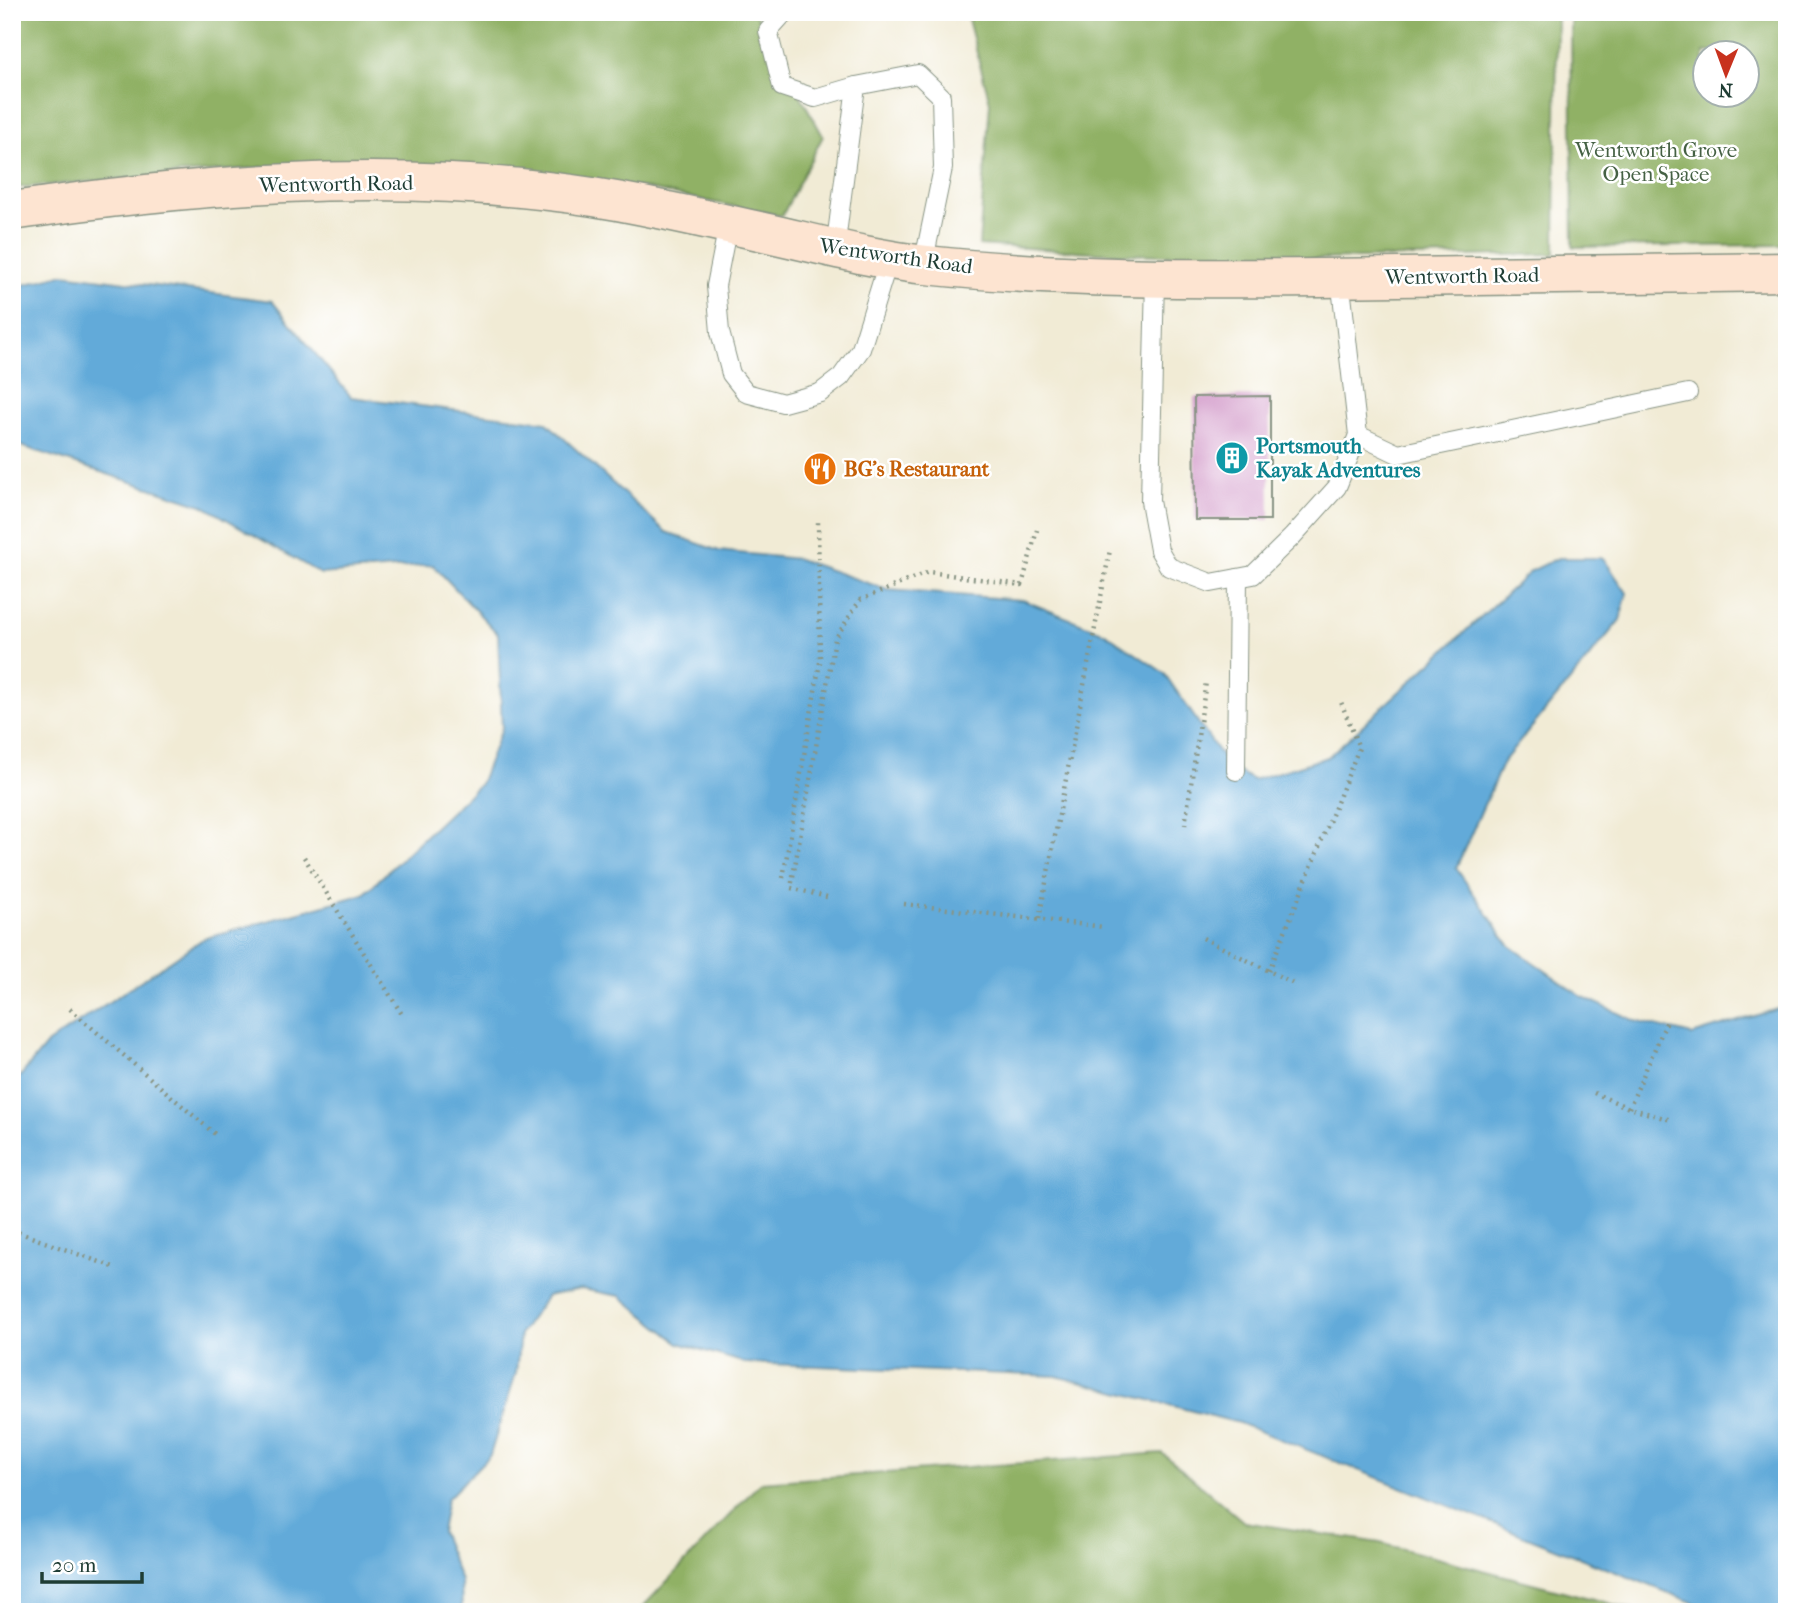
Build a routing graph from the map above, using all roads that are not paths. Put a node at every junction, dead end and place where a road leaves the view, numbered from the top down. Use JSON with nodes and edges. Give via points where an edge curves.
{"nodes":[{"id":1,"x":785,"y":12,"type":"edge"},
{"id":2,"x":856,"y":86,"type":"junction"},
{"id":3,"x":12,"y":211,"type":"edge"},
{"id":4,"x":727,"y":225,"type":"junction"},
{"id":5,"x":835,"y":250,"type":"junction"},
{"id":6,"x":906,"y":262,"type":"junction"},
{"id":7,"x":1787,"y":272,"type":"edge"},
{"id":8,"x":1156,"y":277,"type":"junction"},
{"id":9,"x":1340,"y":278,"type":"junction"},
{"id":10,"x":1688,"y":393,"type":"dead end"},
{"id":11,"x":1358,"y":435,"type":"junction"},
{"id":12,"x":1238,"y":578,"type":"junction"},
{"id":13,"x":1236,"y":771,"type":"dead end"}],
"edges":[{"from":1,"to":2,"type":"lane","via":[[768,31],[782,87],[815,98]]},
{"from":2,"to":5,"type":"lane"},
{"from":2,"to":6,"type":"lane","via":[[918,74],[941,96],[943,168]]},
{"from":3,"to":4,"type":"main road","name":"Wentworth Road","via":[[163,192],[396,181],[548,190]]},
{"from":4,"to":5,"type":"main road","name":"Wentworth Road"},
{"from":4,"to":6,"type":"lane","via":[[716,286],[720,332],[731,374],[746,393],[783,403],[820,393],[841,377],[861,349]]},
{"from":5,"to":6,"type":"main road","name":"Wentworth Road"},
{"from":6,"to":8,"type":"main road","name":"Wentworth Road","via":[[1040,274]]},
{"from":7,"to":9,"type":"main road","name":"Wentworth Road"},
{"from":8,"to":9,"type":"main road","name":"Wentworth Road"},
{"from":8,"to":12,"type":"lane","via":[[1150,501],[1159,550],[1168,567],[1211,583]]},
{"from":9,"to":11,"type":"lane"},
{"from":10,"to":11,"type":"lane","via":[[1398,454]]},
{"from":11,"to":12,"type":"lane","via":[[1337,487],[1253,575]]},
{"from":12,"to":13,"type":"lane"}]}
